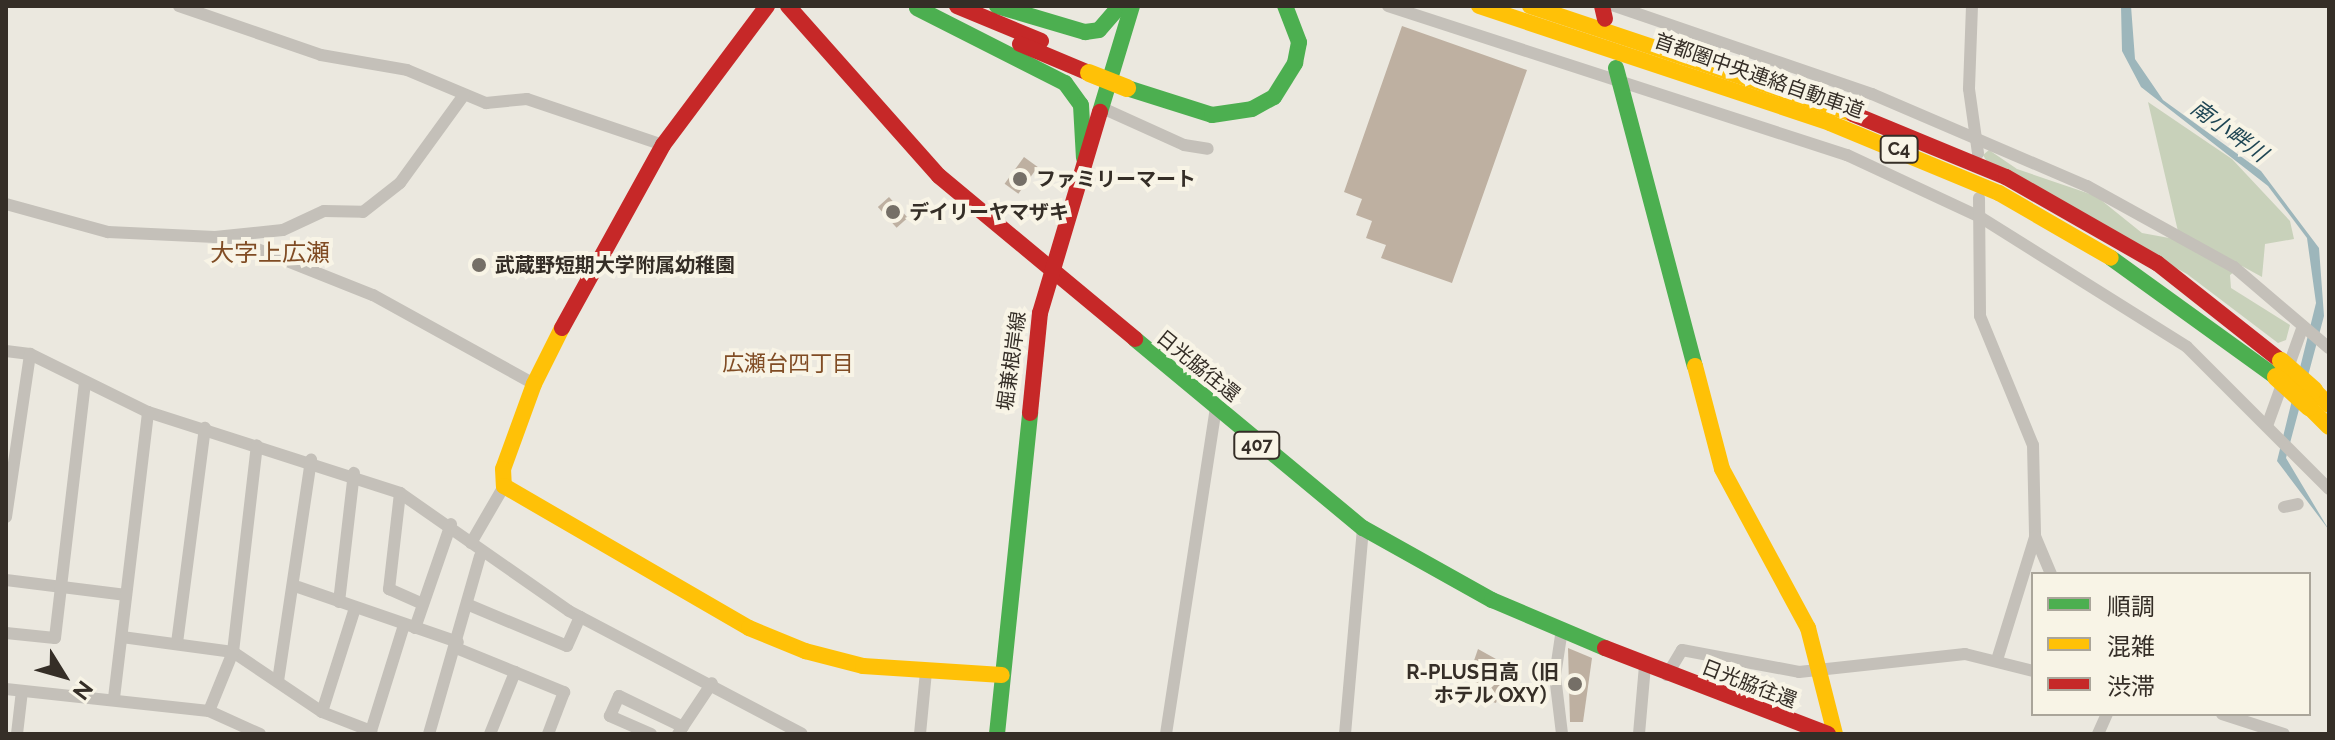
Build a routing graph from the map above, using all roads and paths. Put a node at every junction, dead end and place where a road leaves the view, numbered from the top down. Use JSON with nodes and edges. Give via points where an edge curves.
{"nodes":[{"id":1,"x":179,"y":6,"type":"edge"},
{"id":2,"x":767,"y":6,"type":"edge"},
{"id":3,"x":788,"y":6,"type":"edge"},
{"id":4,"x":957,"y":6,"type":"edge"},
{"id":5,"x":997,"y":6,"type":"edge"},
{"id":6,"x":1120,"y":6,"type":"edge"},
{"id":7,"x":1132,"y":6,"type":"edge"},
{"id":8,"x":1270,"y":6,"type":"edge"},
{"id":9,"x":1285,"y":6,"type":"edge"},
{"id":10,"x":1388,"y":6,"type":"edge"},
{"id":11,"x":1479,"y":6,"type":"edge"},
{"id":12,"x":1530,"y":6,"type":"edge"},
{"id":13,"x":1972,"y":6,"type":"edge"},
{"id":14,"x":915,"y":7,"type":"edge"},
{"id":15,"x":1607,"y":10,"type":"edge"},
{"id":16,"x":1091,"y":68,"type":"junction"},
{"id":17,"x":1618,"y":76,"type":"junction"},
{"id":18,"x":1129,"y":83,"type":"junction"},
{"id":19,"x":464,"y":95,"type":"junction"},
{"id":20,"x":1100,"y":107,"type":"junction"},
{"id":21,"x":1976,"y":136,"type":"junction"},
{"id":22,"x":663,"y":145,"type":"junction"},
{"id":23,"x":1208,"y":149,"type":"dead end"},
{"id":24,"x":1978,"y":153,"type":"dead end"},
{"id":25,"x":1084,"y":158,"type":"junction"},
{"id":26,"x":1979,"y":198,"type":"dead end"},
{"id":27,"x":6,"y":204,"type":"edge"},
{"id":28,"x":1980,"y":217,"type":"junction"},
{"id":29,"x":224,"y":236,"type":"junction"},
{"id":30,"x":1051,"y":272,"type":"junction"},
{"id":31,"x":2303,"y":326,"type":"junction"},
{"id":32,"x":2329,"y":348,"type":"edge"},
{"id":33,"x":6,"y":351,"type":"edge"},
{"id":34,"x":30,"y":354,"type":"junction"},
{"id":35,"x":2279,"y":369,"type":"junction"},
{"id":36,"x":85,"y":383,"type":"junction"},
{"id":37,"x":534,"y":384,"type":"junction"},
{"id":38,"x":2312,"y":399,"type":"junction"},
{"id":39,"x":2329,"y":405,"type":"edge"},
{"id":40,"x":1216,"y":409,"type":"junction"},
{"id":41,"x":148,"y":412,"type":"junction"},
{"id":42,"x":2267,"y":426,"type":"junction"},
{"id":43,"x":2329,"y":427,"type":"edge"},
{"id":44,"x":205,"y":428,"type":"junction"},
{"id":45,"x":257,"y":445,"type":"junction"},
{"id":46,"x":311,"y":459,"type":"junction"},
{"id":47,"x":354,"y":473,"type":"junction"},
{"id":48,"x":504,"y":486,"type":"junction"},
{"id":49,"x":2329,"y":489,"type":"edge"},
{"id":50,"x":400,"y":493,"type":"junction"},
{"id":51,"x":2298,"y":504,"type":"dead end"},
{"id":52,"x":2284,"y":507,"type":"dead end"},
{"id":53,"x":6,"y":517,"type":"edge"},
{"id":54,"x":451,"y":524,"type":"junction"},
{"id":55,"x":1363,"y":528,"type":"junction"},
{"id":56,"x":2035,"y":536,"type":"junction"},
{"id":57,"x":471,"y":543,"type":"junction"},
{"id":58,"x":480,"y":556,"type":"junction"},
{"id":59,"x":2050,"y":572,"type":"edge"},
{"id":60,"x":6,"y":580,"type":"edge"},
{"id":61,"x":61,"y":587,"type":"junction"},
{"id":62,"x":298,"y":587,"type":"junction"},
{"id":63,"x":126,"y":595,"type":"junction"},
{"id":64,"x":339,"y":602,"type":"junction"},
{"id":65,"x":423,"y":604,"type":"junction"},
{"id":66,"x":469,"y":605,"type":"junction"},
{"id":67,"x":355,"y":608,"type":"junction"},
{"id":68,"x":580,"y":617,"type":"junction"},
{"id":69,"x":409,"y":627,"type":"junction"},
{"id":70,"x":1562,"y":629,"type":"junction"},
{"id":71,"x":6,"y":633,"type":"edge"},
{"id":72,"x":122,"y":637,"type":"junction"},
{"id":73,"x":177,"y":643,"type":"junction"},
{"id":74,"x":457,"y":645,"type":"junction"},
{"id":75,"x":233,"y":652,"type":"junction"},
{"id":76,"x":1997,"y":660,"type":"junction"},
{"id":77,"x":1645,"y":666,"type":"junction"},
{"id":78,"x":2031,"y":670,"type":"edge"},
{"id":79,"x":515,"y":672,"type":"junction"},
{"id":80,"x":926,"y":672,"type":"junction"},
{"id":81,"x":1821,"y":673,"type":"junction"},
{"id":82,"x":1002,"y":675,"type":"junction"},
{"id":83,"x":1667,"y":675,"type":"junction"},
{"id":84,"x":278,"y":681,"type":"junction"},
{"id":85,"x":712,"y":683,"type":"junction"},
{"id":86,"x":6,"y":689,"type":"edge"},
{"id":87,"x":22,"y":691,"type":"junction"},
{"id":88,"x":114,"y":698,"type":"junction"},
{"id":89,"x":209,"y":711,"type":"junction"},
{"id":90,"x":322,"y":712,"type":"junction"},
{"id":91,"x":2228,"y":716,"type":"edge"},
{"id":92,"x":681,"y":730,"type":"edge"},
{"id":93,"x":17,"y":734,"type":"edge"},
{"id":94,"x":260,"y":734,"type":"edge"},
{"id":95,"x":429,"y":734,"type":"edge"},
{"id":96,"x":490,"y":734,"type":"edge"},
{"id":97,"x":548,"y":734,"type":"edge"},
{"id":98,"x":651,"y":734,"type":"edge"},
{"id":99,"x":802,"y":734,"type":"edge"},
{"id":100,"x":920,"y":734,"type":"edge"},
{"id":101,"x":997,"y":734,"type":"edge"},
{"id":102,"x":1166,"y":734,"type":"edge"},
{"id":103,"x":1345,"y":734,"type":"edge"},
{"id":104,"x":1562,"y":734,"type":"edge"},
{"id":105,"x":1639,"y":734,"type":"edge"},
{"id":106,"x":1828,"y":734,"type":"edge"},
{"id":107,"x":1835,"y":734,"type":"edge"},
{"id":108,"x":2284,"y":734,"type":"edge"}],
"edges":[{"from":1,"to":19,"type":"street","via":[[321,55],[407,70]]},
{"from":2,"to":22,"type":"main road"},
{"from":3,"to":30,"type":"main road","name":"日光脇往還","number":"407","via":[[905,143]]},
{"from":4,"to":16,"type":"main road"},
{"from":5,"to":6,"type":"main road","via":[[1085,32],[1099,30]]},
{"from":7,"to":20,"type":"main road","name":"堀兼根岸線"},
{"from":8,"to":18,"type":"main road","via":[[1287,36],[1285,61],[1277,80],[1249,101],[1181,98]]},
{"from":9,"to":18,"type":"main road","via":[[1299,42],[1295,63],[1274,97],[1252,109],[1212,115]]},
{"from":10,"to":17,"type":"street"},
{"from":11,"to":35,"type":"main road","name":"首都圏中央連絡自動車道","number":"C4","via":[[1830,123],[1985,186],[2148,279]]},
{"from":12,"to":35,"type":"main road","name":"首都圏中央連絡自動車道","number":"C4","via":[[1837,107],[2006,177],[2157,263]]},
{"from":13,"to":21,"type":"street"},
{"from":14,"to":16,"type":"main road"},
{"from":14,"to":25,"type":"main road","via":[[1065,83],[1081,105]]},
{"from":15,"to":21,"type":"street"},
{"from":16,"to":18,"type":"main road"},
{"from":17,"to":28,"type":"street","via":[[1847,155]]},
{"from":17,"to":81,"type":"main road","via":[[1722,469],[1796,602]]},
{"from":19,"to":22,"type":"street","via":[[486,103],[527,99]]},
{"from":19,"to":29,"type":"street","via":[[400,183],[363,212],[324,211],[283,230]]},
{"from":20,"to":23,"type":"street","via":[[1184,145]]},
{"from":20,"to":25,"type":"main road","name":"堀兼根岸線"},
{"from":21,"to":24,"type":"street"},
{"from":21,"to":31,"type":"street","via":[[2192,239]]},
{"from":22,"to":37,"type":"main road"},
{"from":25,"to":30,"type":"main road","name":"堀兼根岸線"},
{"from":26,"to":28,"type":"street"},
{"from":27,"to":29,"type":"street","via":[[108,232]]},
{"from":28,"to":42,"type":"street","via":[[2187,347]]},
{"from":28,"to":56,"type":"street","via":[[1974,280],[1980,316],[2033,445]]},
{"from":29,"to":37,"type":"street","via":[[373,295]]},
{"from":30,"to":40,"type":"main road","name":"日光脇往還","number":"407"},
{"from":30,"to":82,"type":"main road","name":"堀兼根岸線","via":[[1027,404]]},
{"from":31,"to":32,"type":"street"},
{"from":31,"to":42,"type":"street"},
{"from":33,"to":34,"type":"street"},
{"from":34,"to":36,"type":"street"},
{"from":34,"to":53,"type":"street"},
{"from":35,"to":38,"type":"main road","name":"首都圏中央連絡自動車道","number":"C4","bridge":true},
{"from":36,"to":41,"type":"street"},
{"from":36,"to":61,"type":"street"},
{"from":37,"to":48,"type":"main road","via":[[503,469]]},
{"from":38,"to":39,"type":"main road","name":"首都圏中央連絡自動車道","number":"C4"},
{"from":38,"to":43,"type":"main road","name":"首都圏中央連絡自動車道","number":"C4"},
{"from":40,"to":55,"type":"main road","name":"日光脇往還","number":"407"},
{"from":40,"to":102,"type":"street"},
{"from":41,"to":44,"type":"street"},
{"from":41,"to":63,"type":"street"},
{"from":42,"to":49,"type":"street"},
{"from":44,"to":45,"type":"street"},
{"from":44,"to":73,"type":"street"},
{"from":45,"to":46,"type":"street"},
{"from":45,"to":75,"type":"street"},
{"from":46,"to":47,"type":"street"},
{"from":46,"to":62,"type":"street"},
{"from":47,"to":50,"type":"street"},
{"from":47,"to":64,"type":"street"},
{"from":48,"to":57,"type":"street"},
{"from":48,"to":80,"type":"main road","via":[[749,628],[834,660]]},
{"from":50,"to":54,"type":"street"},
{"from":50,"to":65,"type":"street","via":[[389,589]]},
{"from":51,"to":52,"type":"street"},
{"from":54,"to":57,"type":"street"},
{"from":54,"to":65,"type":"street"},
{"from":55,"to":70,"type":"main road","name":"日光脇往還","number":"407","via":[[1465,587]]},
{"from":55,"to":103,"type":"street"},
{"from":56,"to":59,"type":"street"},
{"from":56,"to":76,"type":"street"},
{"from":57,"to":58,"type":"street"},
{"from":58,"to":66,"type":"street"},
{"from":58,"to":68,"type":"street"},
{"from":60,"to":61,"type":"street"},
{"from":61,"to":63,"type":"street"},
{"from":61,"to":71,"type":"street","via":[[55,638]]},
{"from":62,"to":64,"type":"street"},
{"from":62,"to":84,"type":"street"},
{"from":63,"to":72,"type":"street"},
{"from":64,"to":67,"type":"street"},
{"from":65,"to":69,"type":"street"},
{"from":66,"to":68,"type":"street","via":[[567,646]]},
{"from":66,"to":74,"type":"street"},
{"from":67,"to":69,"type":"street"},
{"from":67,"to":90,"type":"street"},
{"from":68,"to":85,"type":"street"},
{"from":69,"to":74,"type":"street"},
{"from":69,"to":90,"type":"street","via":[[371,731]]},
{"from":70,"to":77,"type":"main road","name":"日光脇往還","number":"407"},
{"from":70,"to":104,"type":"street","via":[[1555,676]]},
{"from":72,"to":73,"type":"street"},
{"from":72,"to":88,"type":"street"},
{"from":73,"to":75,"type":"street"},
{"from":74,"to":79,"type":"street"},
{"from":74,"to":95,"type":"street"},
{"from":75,"to":84,"type":"street"},
{"from":75,"to":89,"type":"street"},
{"from":76,"to":78,"type":"street"},
{"from":76,"to":81,"type":"street","via":[[1965,654]]},
{"from":77,"to":83,"type":"main road","name":"日光脇往還","number":"407"},
{"from":77,"to":105,"type":"street"},
{"from":79,"to":96,"type":"street"},
{"from":79,"to":97,"type":"street","via":[[564,692]]},
{"from":80,"to":82,"type":"main road"},
{"from":80,"to":100,"type":"street"},
{"from":81,"to":83,"type":"street","via":[[1682,650]]},
{"from":81,"to":107,"type":"main road"},
{"from":82,"to":101,"type":"main road","name":"堀兼根岸線"},
{"from":83,"to":106,"type":"main road","name":"日光脇往還","number":"407"},
{"from":84,"to":90,"type":"street"},
{"from":85,"to":92,"type":"street"},
{"from":85,"to":99,"type":"street"},
{"from":86,"to":87,"type":"street"},
{"from":87,"to":88,"type":"street"},
{"from":87,"to":93,"type":"street"},
{"from":88,"to":89,"type":"street"},
{"from":89,"to":94,"type":"street"},
{"from":91,"to":108,"type":"street"},
{"from":92,"to":98,"type":"street","via":[[619,696],[610,716]]}]}
